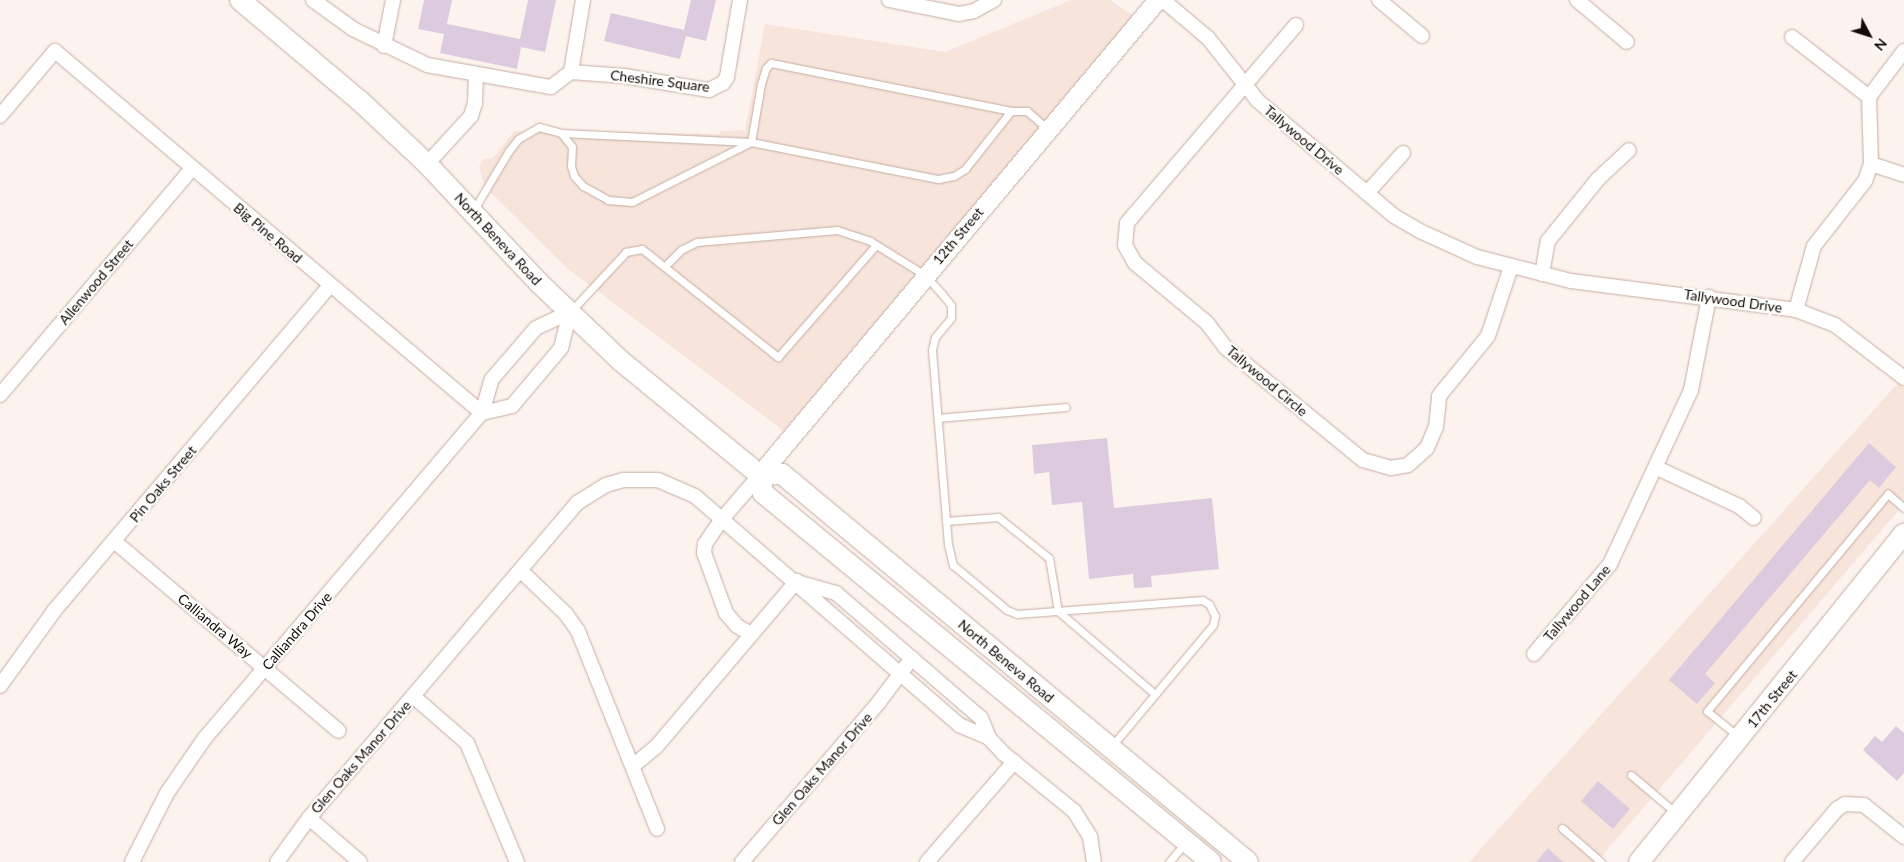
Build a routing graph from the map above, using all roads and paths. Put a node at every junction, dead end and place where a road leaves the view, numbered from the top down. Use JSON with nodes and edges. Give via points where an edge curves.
{"nodes":[{"id":1,"x":240,"y":0,"type":"edge"},
{"id":2,"x":313,"y":0,"type":"edge"},
{"id":3,"x":392,"y":0,"type":"edge"},
{"id":4,"x":583,"y":0,"type":"edge"},
{"id":5,"x":740,"y":0,"type":"edge"},
{"id":6,"x":889,"y":0,"type":"edge"},
{"id":7,"x":994,"y":0,"type":"edge"},
{"id":8,"x":1158,"y":0,"type":"edge"},
{"id":9,"x":1163,"y":0,"type":"edge"},
{"id":10,"x":1379,"y":0,"type":"edge"},
{"id":11,"x":1577,"y":0,"type":"edge"},
{"id":12,"x":1296,"y":25,"type":"dead end"},
{"id":13,"x":1422,"y":36,"type":"dead end"},
{"id":14,"x":1792,"y":37,"type":"dead end"},
{"id":15,"x":1628,"y":42,"type":"dead end"},
{"id":16,"x":384,"y":46,"type":"junction"},
{"id":17,"x":1904,"y":51,"type":"edge"},
{"id":18,"x":571,"y":72,"type":"junction"},
{"id":19,"x":476,"y":74,"type":"junction"},
{"id":20,"x":1243,"y":85,"type":"junction"},
{"id":21,"x":1869,"y":97,"type":"junction"},
{"id":22,"x":1011,"y":111,"type":"junction"},
{"id":23,"x":0,"y":116,"type":"edge"},
{"id":24,"x":1048,"y":129,"type":"junction"},
{"id":25,"x":561,"y":133,"type":"junction"},
{"id":26,"x":751,"y":142,"type":"junction"},
{"id":27,"x":1629,"y":150,"type":"dead end"},
{"id":28,"x":1403,"y":153,"type":"dead end"},
{"id":29,"x":427,"y":164,"type":"junction"},
{"id":30,"x":1871,"y":164,"type":"junction"},
{"id":31,"x":192,"y":169,"type":"junction"},
{"id":32,"x":1904,"y":175,"type":"edge"},
{"id":33,"x":1367,"y":193,"type":"junction"},
{"id":34,"x":472,"y":212,"type":"junction"},
{"id":35,"x":876,"y":245,"type":"junction"},
{"id":36,"x":665,"y":266,"type":"junction"},
{"id":37,"x":1511,"y":267,"type":"junction"},
{"id":38,"x":1542,"y":274,"type":"junction"},
{"id":39,"x":925,"y":275,"type":"junction"},
{"id":40,"x":330,"y":285,"type":"junction"},
{"id":41,"x":1709,"y":297,"type":"junction"},
{"id":42,"x":1796,"y":310,"type":"junction"},
{"id":43,"x":570,"y":312,"type":"junction"},
{"id":44,"x":1904,"y":378,"type":"edge"},
{"id":45,"x":0,"y":395,"type":"edge"},
{"id":46,"x":1066,"y":407,"type":"dead end"},
{"id":47,"x":482,"y":413,"type":"junction"},
{"id":48,"x":938,"y":418,"type":"junction"},
{"id":49,"x":1657,"y":468,"type":"junction"},
{"id":50,"x":760,"y":475,"type":"junction"},
{"id":51,"x":1904,"y":508,"type":"edge"},
{"id":52,"x":1754,"y":518,"type":"dead end"},
{"id":53,"x":722,"y":519,"type":"junction"},
{"id":54,"x":946,"y":521,"type":"junction"},
{"id":55,"x":1904,"y":534,"type":"edge"},
{"id":56,"x":114,"y":541,"type":"junction"},
{"id":57,"x":520,"y":570,"type":"junction"},
{"id":58,"x":797,"y":582,"type":"junction"},
{"id":59,"x":1058,"y":611,"type":"junction"},
{"id":60,"x":751,"y":634,"type":"junction"},
{"id":61,"x":1534,"y":654,"type":"dead end"},
{"id":62,"x":912,"y":658,"type":"junction"},
{"id":63,"x":265,"y":668,"type":"junction"},
{"id":64,"x":899,"y":674,"type":"junction"},
{"id":65,"x":0,"y":686,"type":"edge"},
{"id":66,"x":1156,"y":694,"type":"junction"},
{"id":67,"x":413,"y":696,"type":"junction"},
{"id":68,"x":339,"y":731,"type":"dead end"},
{"id":69,"x":989,"y":738,"type":"junction"},
{"id":70,"x":1740,"y":738,"type":"junction"},
{"id":71,"x":1111,"y":747,"type":"junction"},
{"id":72,"x":1014,"y":762,"type":"junction"},
{"id":73,"x":633,"y":766,"type":"junction"},
{"id":74,"x":1631,"y":775,"type":"dead end"},
{"id":75,"x":1678,"y":815,"type":"junction"},
{"id":76,"x":309,"y":818,"type":"junction"},
{"id":77,"x":657,"y":828,"type":"dead end"},
{"id":78,"x":1562,"y":828,"type":"dead end"},
{"id":79,"x":1904,"y":837,"type":"edge"},
{"id":80,"x":1186,"y":842,"type":"junction"},
{"id":81,"x":132,"y":862,"type":"edge"},
{"id":82,"x":277,"y":862,"type":"edge"},
{"id":83,"x":360,"y":862,"type":"edge"},
{"id":84,"x":517,"y":862,"type":"edge"},
{"id":85,"x":742,"y":862,"type":"edge"},
{"id":86,"x":927,"y":862,"type":"edge"},
{"id":87,"x":1094,"y":862,"type":"edge"},
{"id":88,"x":1169,"y":862,"type":"edge"},
{"id":89,"x":1211,"y":862,"type":"edge"},
{"id":90,"x":1248,"y":862,"type":"edge"},
{"id":91,"x":1601,"y":862,"type":"edge"},
{"id":92,"x":1638,"y":862,"type":"edge"},
{"id":93,"x":1792,"y":862,"type":"edge"}],
"edges":[{"from":1,"to":29,"type":"main road","name":"North Beneva Road","via":[[360,101]]},
{"from":2,"to":16,"type":"street","via":[[337,19]]},
{"from":3,"to":16,"type":"street"},
{"from":4,"to":18,"type":"street"},
{"from":5,"to":18,"type":"street","name":"Cheshire Square","via":[[727,77],[715,88]]},
{"from":6,"to":7,"type":"street","via":[[959,14],[974,11]]},
{"from":8,"to":24,"type":"street","name":"12th Street"},
{"from":9,"to":20,"type":"street","name":"Tallywood Drive","via":[[1208,38]]},
{"from":10,"to":13,"type":"street"},
{"from":11,"to":15,"type":"street"},
{"from":12,"to":20,"type":"street"},
{"from":14,"to":21,"type":"street"},
{"from":16,"to":19,"type":"street","via":[[427,65]]},
{"from":17,"to":21,"type":"street"},
{"from":18,"to":19,"type":"street","via":[[551,87]]},
{"from":19,"to":29,"type":"street","via":[[471,116]]},
{"from":20,"to":33,"type":"street","name":"Tallywood Drive","via":[[1258,102]]},
{"from":20,"to":37,"type":"street","name":"Tallywood Circle","via":[[1127,223],[1125,245],[1135,263],[1207,323],[1226,348],[1363,460],[1377,466],[1408,465],[1427,448],[1436,427],[1439,396],[1488,336]]},
{"from":21,"to":30,"type":"street"},
{"from":22,"to":24,"type":"lane","via":[[1026,111]]},
{"from":22,"to":26,"type":"lane","via":[[966,169],[954,176],[938,178]]},
{"from":22,"to":26,"type":"lane","via":[[771,63],[761,84]]},
{"from":23,"to":31,"type":"street","name":"Big Pine Road","via":[[55,51]]},
{"from":24,"to":39,"type":"street","name":"12th Street"},
{"from":25,"to":26,"type":"lane"},
{"from":25,"to":26,"type":"lane","via":[[572,147],[574,176],[583,186],[618,202],[632,202]]},
{"from":25,"to":34,"type":"lane","via":[[539,127],[518,139],[492,175]]},
{"from":27,"to":38,"type":"street","via":[[1598,178],[1548,241]]},
{"from":28,"to":33,"type":"street"},
{"from":29,"to":34,"type":"main road","name":"North Beneva Road"},
{"from":30,"to":32,"type":"street"},
{"from":30,"to":42,"type":"street","via":[[1866,181],[1814,246]]},
{"from":31,"to":40,"type":"street","name":"Big Pine Road"},
{"from":31,"to":45,"type":"street","name":"Allenwood Street"},
{"from":33,"to":37,"type":"street","name":"Tallywood Drive","via":[[1394,216],[1422,232],[1477,257]]},
{"from":34,"to":43,"type":"main road","name":"North Beneva Road"},
{"from":35,"to":36,"type":"lane","via":[[865,238],[837,230],[741,236],[690,244]]},
{"from":35,"to":36,"type":"lane","via":[[778,357]]},
{"from":35,"to":39,"type":"lane"},
{"from":36,"to":43,"type":"lane","via":[[646,251],[626,252]]},
{"from":37,"to":38,"type":"street","name":"Tallywood Drive"},
{"from":38,"to":41,"type":"street","name":"Tallywood Drive"},
{"from":39,"to":48,"type":"lane","via":[[951,305],[951,318],[936,338],[932,350]]},
{"from":39,"to":50,"type":"street","name":"12th Street"},
{"from":40,"to":47,"type":"street","name":"Big Pine Road"},
{"from":40,"to":56,"type":"street","name":"Pin Oaks Street"},
{"from":41,"to":42,"type":"street","name":"Tallywood Drive"},
{"from":41,"to":49,"type":"street","name":"Tallywood Lane","via":[[1691,390]]},
{"from":42,"to":44,"type":"street","name":"Tallywood Drive","via":[[1835,325]]},
{"from":43,"to":47,"type":"street","name":"Calliandra Drive","via":[[536,328],[492,379]]},
{"from":43,"to":47,"type":"street","via":[[561,348],[512,406]]},
{"from":43,"to":50,"type":"main road","name":"North Beneva Road","via":[[621,361]]},
{"from":46,"to":48,"type":"lane"},
{"from":47,"to":63,"type":"street","name":"Calliandra Drive"},
{"from":48,"to":54,"type":"lane"},
{"from":49,"to":52,"type":"street","via":[[1739,506]]},
{"from":49,"to":61,"type":"street","name":"Tallywood Lane","via":[[1610,564]]},
{"from":50,"to":53,"type":"street"},
{"from":50,"to":71,"type":"main road","name":"North Beneva Road","via":[[782,474]]},
{"from":50,"to":80,"type":"main road","name":"North Beneva Road","via":[[763,493]]},
{"from":51,"to":70,"type":"lane","via":[[1888,494],[1706,711]]},
{"from":53,"to":57,"type":"street","name":"Glen Oaks Manor Drive","via":[[695,496],[669,483],[624,480],[606,485],[577,503]]},
{"from":53,"to":58,"type":"street","name":"Glen Oaks Manor Drive"},
{"from":53,"to":60,"type":"street","via":[[705,544],[706,564],[726,613],[737,626]]},
{"from":54,"to":59,"type":"lane","via":[[954,565],[1007,610],[1017,614]]},
{"from":54,"to":59,"type":"lane","via":[[998,517],[1050,558]]},
{"from":55,"to":70,"type":"main road","name":"17th Street"},
{"from":56,"to":63,"type":"street","name":"Calliandra Way"},
{"from":56,"to":65,"type":"street","name":"Pin Oaks Street","via":[[48,618]]},
{"from":57,"to":67,"type":"street","name":"Glen Oaks Manor Drive"},
{"from":57,"to":73,"type":"street","via":[[566,614],[578,631]]},
{"from":58,"to":60,"type":"street"},
{"from":58,"to":62,"type":"street","name":"Glen Oaks Manor Drive","via":[[836,593]]},
{"from":58,"to":64,"type":"street","name":"Glen Oaks Manor Drive","via":[[823,610]]},
{"from":59,"to":66,"type":"lane"},
{"from":59,"to":66,"type":"lane","via":[[1202,600],[1209,604],[1215,616],[1213,625]]},
{"from":60,"to":73,"type":"street","via":[[656,747]]},
{"from":62,"to":64,"type":"street","name":"Glen Oaks Manor Drive"},
{"from":62,"to":69,"type":"street","name":"Glen Oaks Manor Drive","via":[[981,718]]},
{"from":63,"to":68,"type":"street","name":"Calliandra Way"},
{"from":63,"to":81,"type":"street","name":"Calliandra Drive","via":[[184,766]]},
{"from":64,"to":69,"type":"street","name":"Glen Oaks Manor Drive","via":[[958,725]]},
{"from":64,"to":85,"type":"street","name":"Glen Oaks Manor Drive","via":[[879,702]]},
{"from":66,"to":71,"type":"lane"},
{"from":67,"to":76,"type":"street","name":"Glen Oaks Manor Drive"},
{"from":67,"to":84,"type":"street","name":"Glen Oaks Manor Drive","via":[[467,744]]},
{"from":69,"to":72,"type":"street","name":"Glen Oaks Manor Drive"},
{"from":70,"to":75,"type":"main road","name":"17th Street"},
{"from":71,"to":90,"type":"main road","name":"North Beneva Road"},
{"from":72,"to":86,"type":"street"},
{"from":72,"to":87,"type":"street","name":"Glen Oaks Manor Drive","via":[[1074,811],[1090,837]]},
{"from":73,"to":77,"type":"street"},
{"from":74,"to":75,"type":"lane"},
{"from":75,"to":92,"type":"main road","name":"17th Street"},
{"from":76,"to":82,"type":"street","name":"Glen Oaks Manor Drive"},
{"from":76,"to":83,"type":"street","name":"Glen Oaks Manor Drive"},
{"from":78,"to":91,"type":"lane"},
{"from":79,"to":93,"type":"street","via":[[1871,809],[1855,803],[1837,809]]},
{"from":80,"to":88,"type":"lane"},
{"from":80,"to":89,"type":"main road","name":"North Beneva Road"}]}
